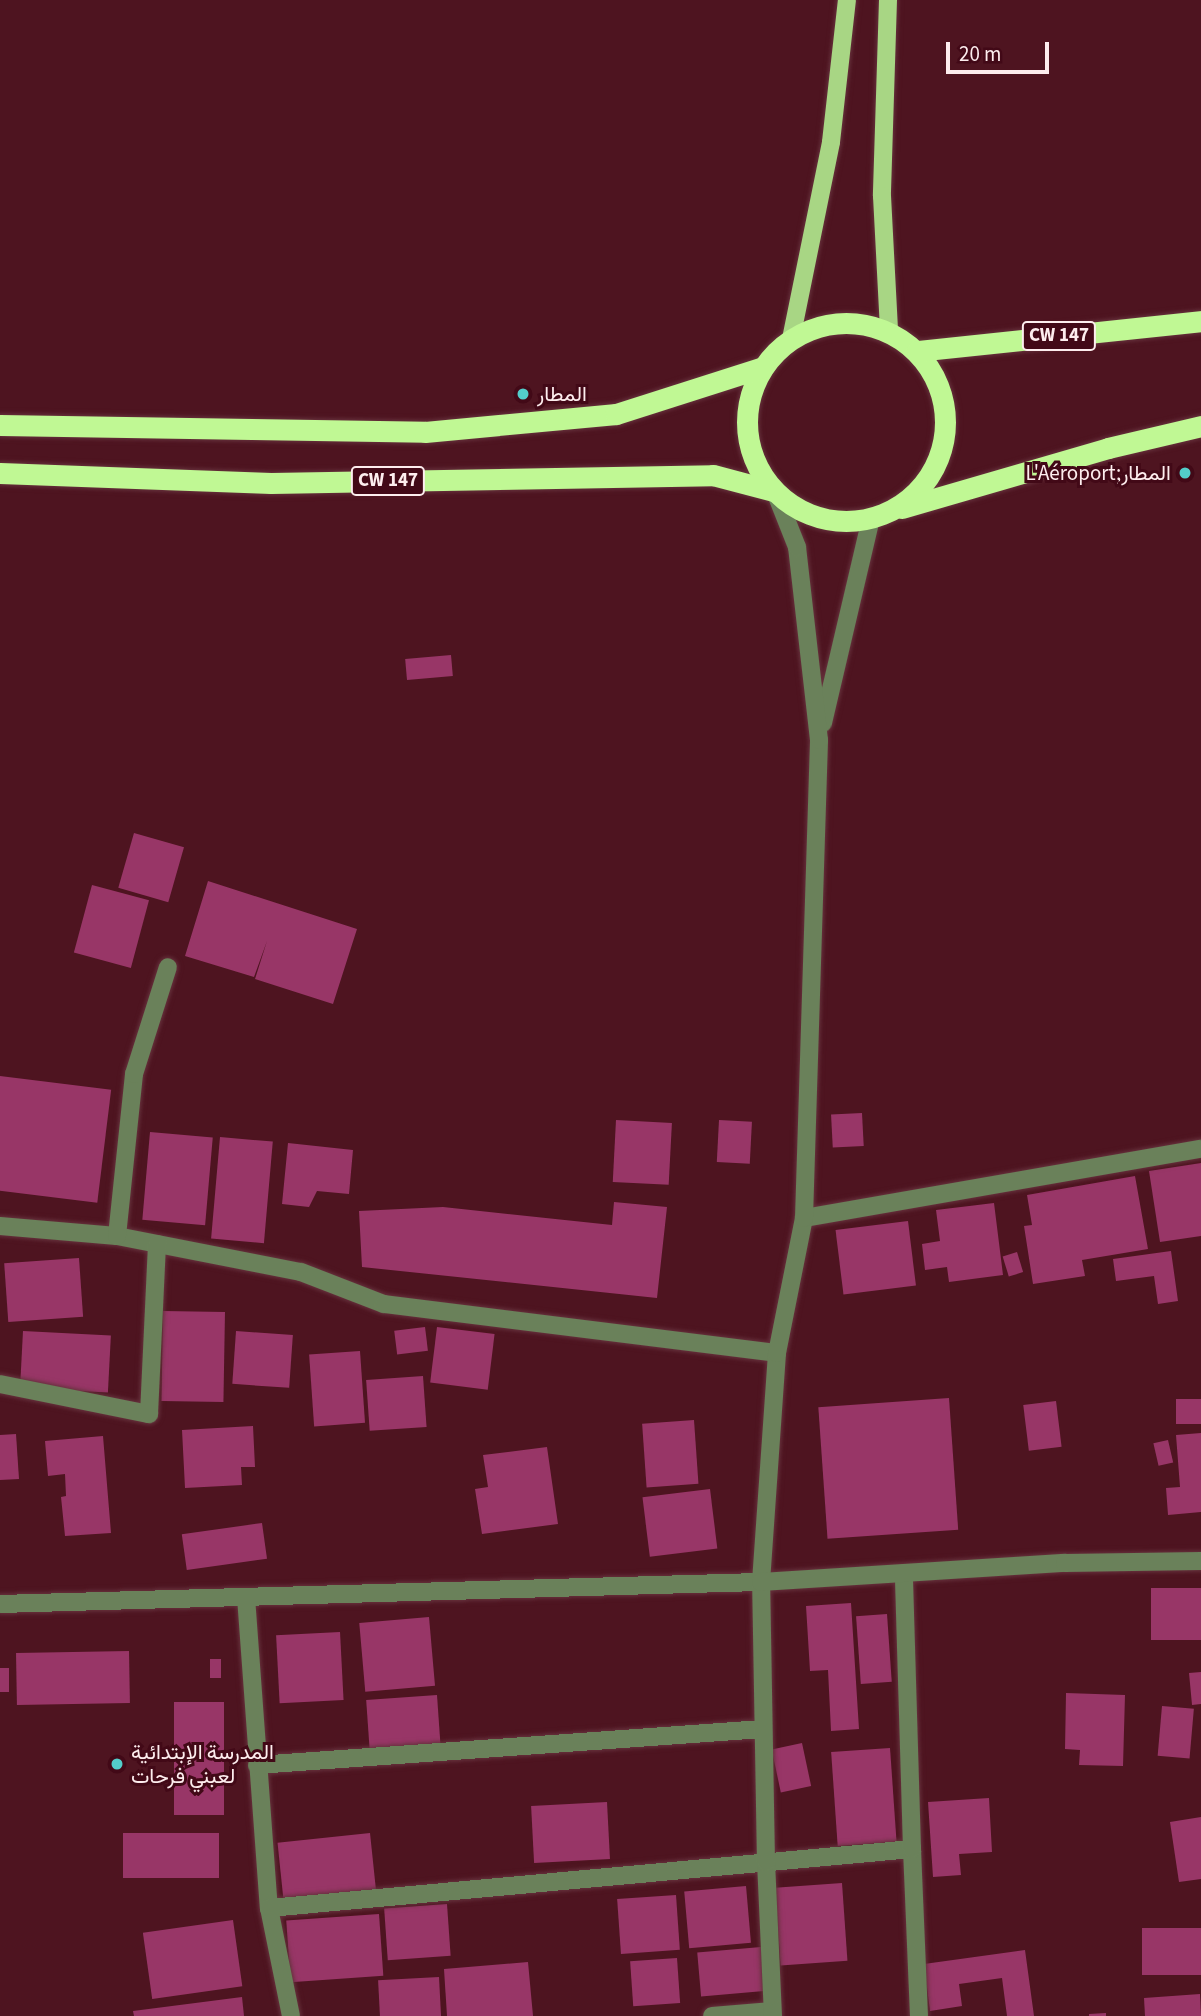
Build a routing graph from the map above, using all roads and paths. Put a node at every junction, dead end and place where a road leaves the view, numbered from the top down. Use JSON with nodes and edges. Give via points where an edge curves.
{"nodes":[{"id":1,"x":846,"y":0,"type":"edge"},
{"id":2,"x":888,"y":0,"type":"edge"},
{"id":3,"x":1201,"y":321,"type":"edge"},
{"id":4,"x":889,"y":331,"type":"junction"},
{"id":5,"x":791,"y":339,"type":"junction"},
{"id":6,"x":917,"y":351,"type":"junction"},
{"id":7,"x":763,"y":367,"type":"junction"},
{"id":8,"x":0,"y":425,"type":"edge"},
{"id":9,"x":1201,"y":426,"type":"edge"},
{"id":10,"x":0,"y":473,"type":"edge"},
{"id":11,"x":775,"y":493,"type":"junction"},
{"id":12,"x":893,"y":511,"type":"junction"},
{"id":13,"x":871,"y":519,"type":"junction"},
{"id":14,"x":819,"y":740,"type":"junction"},
{"id":15,"x":168,"y":967,"type":"dead end"},
{"id":16,"x":1201,"y":1149,"type":"edge"},
{"id":17,"x":804,"y":1217,"type":"junction"},
{"id":18,"x":0,"y":1226,"type":"edge"},
{"id":19,"x":117,"y":1236,"type":"junction"},
{"id":20,"x":157,"y":1244,"type":"junction"},
{"id":21,"x":777,"y":1353,"type":"junction"},
{"id":22,"x":0,"y":1384,"type":"edge"},
{"id":23,"x":1201,"y":1561,"type":"edge"},
{"id":24,"x":904,"y":1573,"type":"junction"},
{"id":25,"x":761,"y":1582,"type":"junction"},
{"id":26,"x":246,"y":1597,"type":"junction"},
{"id":27,"x":0,"y":1604,"type":"edge"},
{"id":28,"x":763,"y":1729,"type":"junction"},
{"id":29,"x":257,"y":1765,"type":"junction"},
{"id":30,"x":912,"y":1849,"type":"junction"},
{"id":31,"x":766,"y":1864,"type":"junction"},
{"id":32,"x":269,"y":1908,"type":"junction"},
{"id":33,"x":772,"y":2014,"type":"edge"},
{"id":34,"x":291,"y":2016,"type":"edge"},
{"id":35,"x":712,"y":2016,"type":"edge"},
{"id":36,"x":919,"y":2016,"type":"edge"}],
"edges":[{"from":1,"to":5,"type":"main road","via":[[831,142]]},
{"from":2,"to":4,"type":"main road","via":[[882,196]]},
{"from":3,"to":6,"type":"highway","number":"CW 147"},
{"from":4,"to":5,"type":"highway","via":[[855,322],[822,325]]},
{"from":4,"to":6,"type":"highway"},
{"from":5,"to":7,"type":"highway"},
{"from":6,"to":12,"type":"highway","via":[[935,377],[944,406],[945,437],[936,467],[918,492]]},
{"from":7,"to":8,"type":"highway","via":[[616,414],[425,432]]},
{"from":7,"to":11,"type":"highway","via":[[749,398],[746,431],[755,464]]},
{"from":9,"to":12,"type":"highway","via":[[1108,448]]},
{"from":10,"to":11,"type":"highway","number":"CW 147","via":[[271,483],[713,475]]},
{"from":11,"to":13,"type":"highway","via":[[820,519],[845,523]]},
{"from":11,"to":14,"type":"street","via":[[797,547]]},
{"from":12,"to":13,"type":"highway"},
{"from":13,"to":14,"type":"street"},
{"from":14,"to":17,"type":"street"},
{"from":15,"to":19,"type":"street","via":[[134,1074]]},
{"from":16,"to":17,"type":"street"},
{"from":17,"to":21,"type":"street"},
{"from":18,"to":19,"type":"street"},
{"from":19,"to":20,"type":"street"},
{"from":20,"to":21,"type":"street","via":[[301,1272],[384,1304]]},
{"from":20,"to":22,"type":"street","via":[[149,1414]]},
{"from":21,"to":25,"type":"street"},
{"from":23,"to":24,"type":"street"},
{"from":24,"to":25,"type":"street"},
{"from":24,"to":30,"type":"street"},
{"from":25,"to":26,"type":"street"},
{"from":25,"to":28,"type":"street"},
{"from":26,"to":27,"type":"street"},
{"from":26,"to":29,"type":"street"},
{"from":28,"to":29,"type":"street"},
{"from":28,"to":31,"type":"street"},
{"from":29,"to":32,"type":"street"},
{"from":30,"to":31,"type":"street"},
{"from":30,"to":36,"type":"street"},
{"from":31,"to":32,"type":"street"},
{"from":31,"to":33,"type":"street"},
{"from":32,"to":34,"type":"street"},
{"from":33,"to":35,"type":"street"}]}
